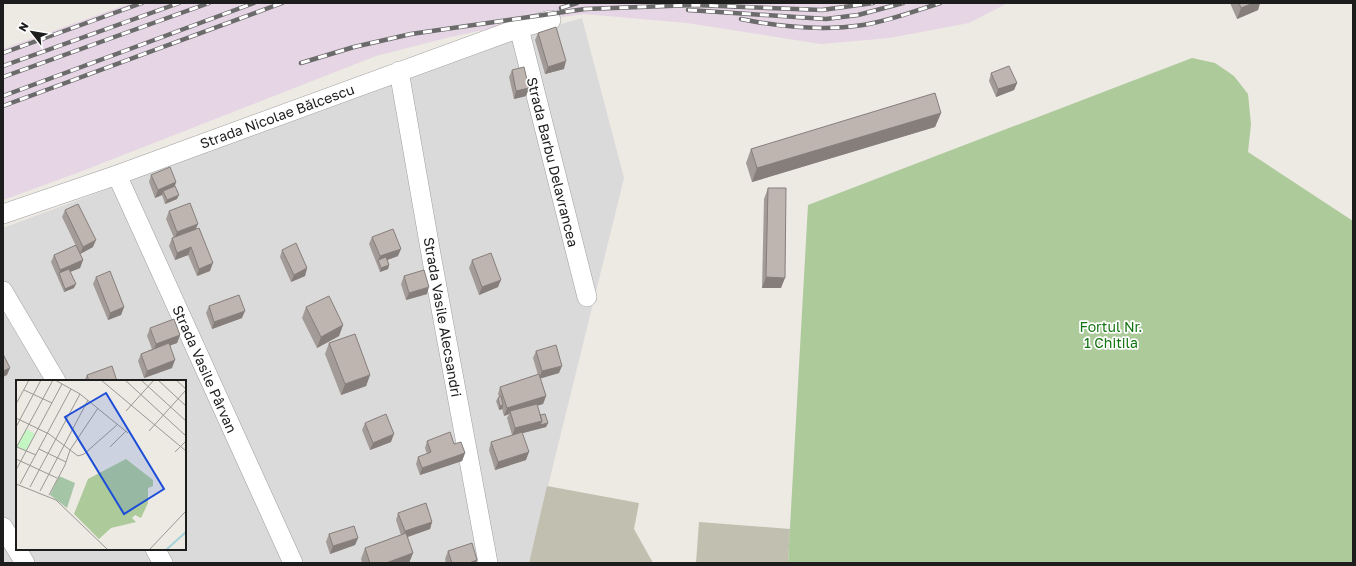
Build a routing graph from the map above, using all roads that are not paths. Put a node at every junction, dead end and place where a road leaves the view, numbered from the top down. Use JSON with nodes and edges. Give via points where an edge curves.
{"nodes":[{"id":1,"x":551,"y":20,"type":"dead end"},
{"id":2,"x":519,"y":28,"type":"junction"},
{"id":3,"x":400,"y":71,"type":"junction"},
{"id":4,"x":117,"y":175,"type":"junction"},
{"id":5,"x":3,"y":214,"type":"edge"},
{"id":6,"x":3,"y":291,"type":"edge"},
{"id":7,"x":586,"y":296,"type":"dead end"},
{"id":8,"x":55,"y":380,"type":"edge"},
{"id":9,"x":3,"y":527,"type":"edge"},
{"id":10,"x":16,"y":548,"type":"edge"},
{"id":11,"x":17,"y":550,"type":"edge"},
{"id":12,"x":156,"y":550,"type":"edge"},
{"id":13,"x":25,"y":563,"type":"edge"},
{"id":14,"x":163,"y":563,"type":"edge"},
{"id":15,"x":293,"y":563,"type":"edge"},
{"id":16,"x":488,"y":563,"type":"edge"}],
"edges":[{"from":1,"to":2,"type":"street","name":"Strada Nicolae Bălcescu"},
{"from":2,"to":3,"type":"street","name":"Strada Nicolae Bălcescu"},
{"from":2,"to":7,"type":"street","name":"Strada Barbu Delavrancea"},
{"from":3,"to":4,"type":"street","name":"Strada Nicolae Bălcescu"},
{"from":3,"to":16,"type":"street","name":"Strada Vasile Alecsandri"},
{"from":4,"to":5,"type":"street","name":"Strada Nicolae Bălcescu"},
{"from":4,"to":15,"type":"street","name":"Strada Vasile Pârvan"},
{"from":6,"to":8,"type":"street"},
{"from":9,"to":10,"type":"street"},
{"from":11,"to":13,"type":"street"},
{"from":12,"to":14,"type":"street"}]}
